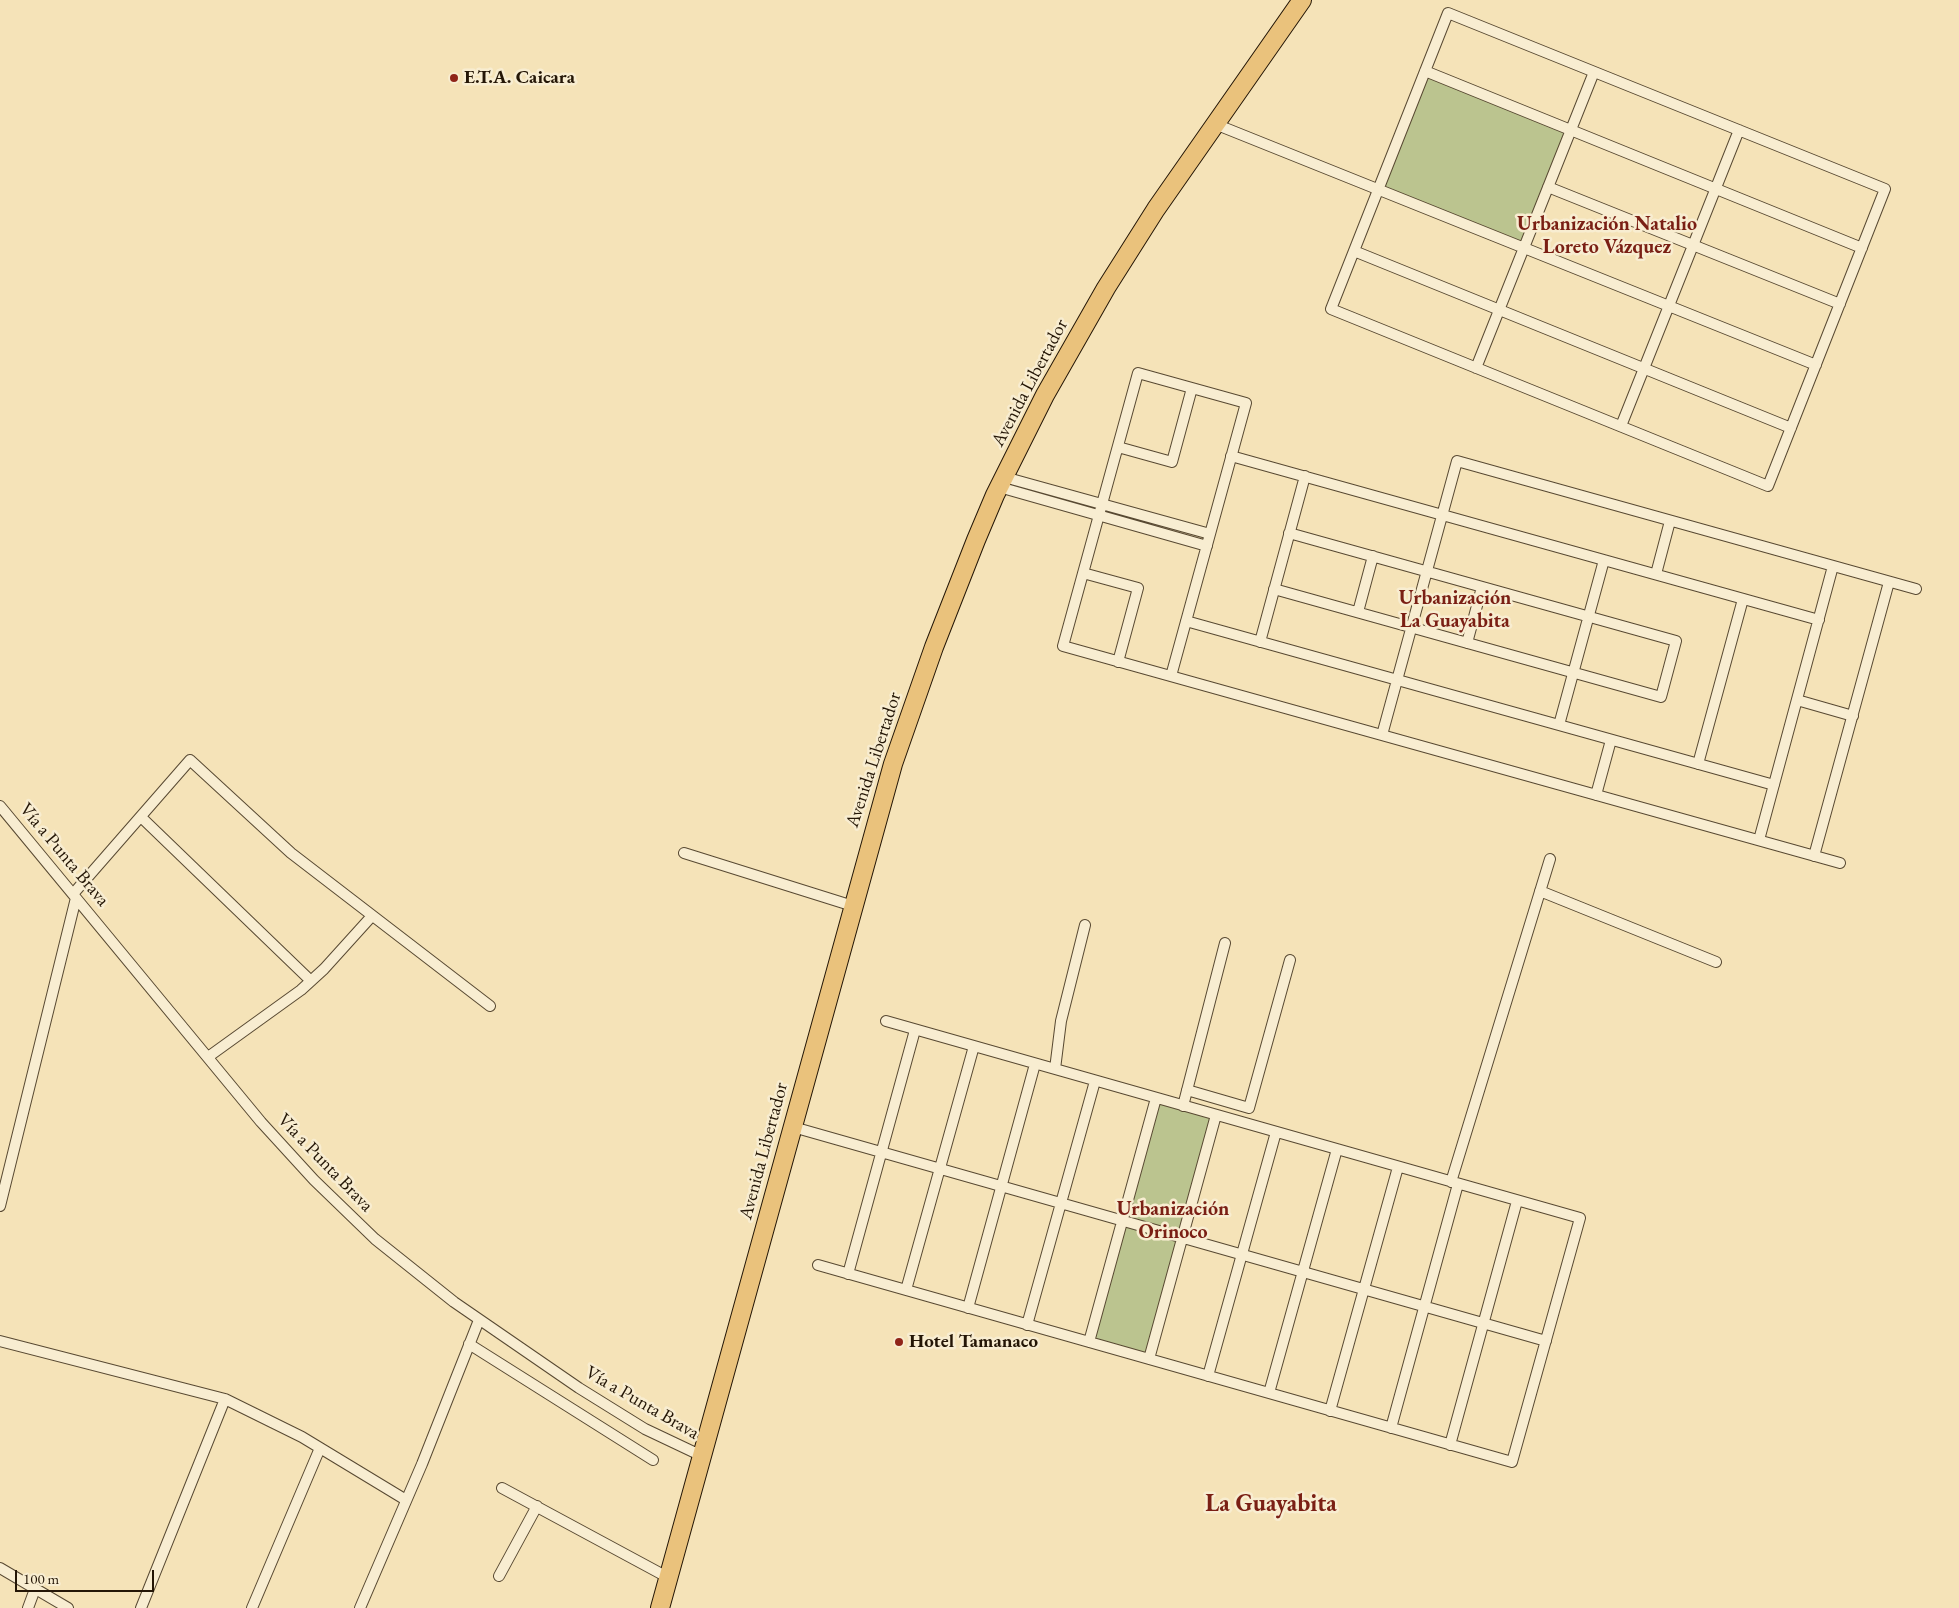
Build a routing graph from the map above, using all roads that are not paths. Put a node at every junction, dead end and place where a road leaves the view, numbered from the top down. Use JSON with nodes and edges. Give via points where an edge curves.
{"nodes":[{"id":1,"x":1302,"y":0,"type":"edge"},
{"id":2,"x":1425,"y":71,"type":"junction"},
{"id":3,"x":1594,"y":72,"type":"junction"},
{"id":4,"x":1215,"y":124,"type":"junction"},
{"id":5,"x":1570,"y":130,"type":"junction"},
{"id":6,"x":1739,"y":130,"type":"junction"},
{"id":7,"x":1548,"y":187,"type":"junction"},
{"id":8,"x":1378,"y":189,"type":"junction"},
{"id":9,"x":1715,"y":189,"type":"junction"},
{"id":10,"x":1693,"y":245,"type":"junction"},
{"id":11,"x":1524,"y":248,"type":"junction"},
{"id":12,"x":1862,"y":248,"type":"junction"},
{"id":13,"x":1354,"y":251,"type":"junction"},
{"id":14,"x":1840,"y":304,"type":"junction"},
{"id":15,"x":1669,"y":306,"type":"junction"},
{"id":16,"x":1499,"y":310,"type":"junction"},
{"id":17,"x":1816,"y":365,"type":"junction"},
{"id":18,"x":1476,"y":368,"type":"junction"},
{"id":19,"x":1644,"y":368,"type":"junction"},
{"id":20,"x":1192,"y":388,"type":"junction"},
{"id":21,"x":1621,"y":426,"type":"junction"},
{"id":22,"x":1791,"y":428,"type":"junction"},
{"id":23,"x":1118,"y":447,"type":"junction"},
{"id":24,"x":1231,"y":456,"type":"junction"},
{"id":25,"x":1304,"y":476,"type":"junction"},
{"id":26,"x":1001,"y":482,"type":"junction"},
{"id":27,"x":1102,"y":504,"type":"junction"},
{"id":28,"x":1099,"y":515,"type":"junction"},
{"id":29,"x":1442,"y":515,"type":"junction"},
{"id":30,"x":1670,"y":521,"type":"junction"},
{"id":31,"x":1289,"y":533,"type":"junction"},
{"id":32,"x":1210,"y":534,"type":"junction"},
{"id":33,"x":1207,"y":546,"type":"junction"},
{"id":34,"x":1373,"y":556,"type":"junction"},
{"id":35,"x":1604,"y":560,"type":"junction"},
{"id":36,"x":1833,"y":566,"type":"junction"},
{"id":37,"x":1427,"y":571,"type":"junction"},
{"id":38,"x":1083,"y":573,"type":"junction"},
{"id":39,"x":1656,"y":574,"type":"junction"},
{"id":40,"x":1889,"y":582,"type":"junction"},
{"id":41,"x":1482,"y":587,"type":"junction"},
{"id":42,"x":1274,"y":589,"type":"junction"},
{"id":43,"x":1916,"y":589,"type":"dead end"},
{"id":44,"x":1743,"y":599,"type":"junction"},
{"id":45,"x":1358,"y":612,"type":"junction"},
{"id":46,"x":1589,"y":616,"type":"junction"},
{"id":47,"x":1819,"y":620,"type":"junction"},
{"id":48,"x":1186,"y":622,"type":"junction"},
{"id":49,"x":1412,"y":627,"type":"junction"},
{"id":50,"x":1260,"y":642,"type":"junction"},
{"id":51,"x":1467,"y":643,"type":"junction"},
{"id":52,"x":1118,"y":662,"type":"junction"},
{"id":53,"x":1573,"y":672,"type":"junction"},
{"id":54,"x":1171,"y":676,"type":"junction"},
{"id":55,"x":1397,"y":680,"type":"junction"},
{"id":56,"x":1797,"y":700,"type":"junction"},
{"id":57,"x":1852,"y":716,"type":"junction"},
{"id":58,"x":1559,"y":725,"type":"junction"},
{"id":59,"x":1382,"y":735,"type":"junction"},
{"id":60,"x":1611,"y":740,"type":"junction"},
{"id":61,"x":1698,"y":764,"type":"junction"},
{"id":62,"x":1774,"y":785,"type":"junction"},
{"id":63,"x":1596,"y":795,"type":"junction"},
{"id":64,"x":0,"y":806,"type":"edge"},
{"id":65,"x":141,"y":817,"type":"junction"},
{"id":66,"x":1759,"y":840,"type":"junction"},
{"id":67,"x":684,"y":853,"type":"dead end"},
{"id":68,"x":1814,"y":856,"type":"junction"},
{"id":69,"x":1550,"y":859,"type":"dead end"},
{"id":70,"x":1840,"y":863,"type":"dead end"},
{"id":71,"x":1540,"y":891,"type":"junction"},
{"id":72,"x":74,"y":896,"type":"junction"},
{"id":73,"x":853,"y":906,"type":"junction"},
{"id":74,"x":371,"y":917,"type":"junction"},
{"id":75,"x":1085,"y":924,"type":"dead end"},
{"id":76,"x":1225,"y":943,"type":"dead end"},
{"id":77,"x":1290,"y":960,"type":"dead end"},
{"id":78,"x":1716,"y":962,"type":"dead end"},
{"id":79,"x":311,"y":981,"type":"junction"},
{"id":80,"x":490,"y":1006,"type":"dead end"},
{"id":81,"x":886,"y":1021,"type":"dead end"},
{"id":82,"x":915,"y":1030,"type":"junction"},
{"id":83,"x":974,"y":1046,"type":"junction"},
{"id":84,"x":208,"y":1057,"type":"junction"},
{"id":85,"x":1035,"y":1064,"type":"junction"},
{"id":86,"x":1054,"y":1069,"type":"junction"},
{"id":87,"x":1095,"y":1081,"type":"junction"},
{"id":88,"x":1187,"y":1090,"type":"junction"},
{"id":89,"x":1156,"y":1098,"type":"junction"},
{"id":90,"x":1183,"y":1106,"type":"junction"},
{"id":91,"x":1216,"y":1115,"type":"junction"},
{"id":92,"x":793,"y":1126,"type":"junction"},
{"id":93,"x":1276,"y":1132,"type":"junction"},
{"id":94,"x":1337,"y":1149,"type":"junction"},
{"id":95,"x":881,"y":1152,"type":"junction"},
{"id":96,"x":5,"y":1167,"type":"edge"},
{"id":97,"x":1398,"y":1167,"type":"junction"},
{"id":98,"x":940,"y":1168,"type":"junction"},
{"id":99,"x":1454,"y":1183,"type":"junction"},
{"id":100,"x":1001,"y":1186,"type":"junction"},
{"id":101,"x":1517,"y":1201,"type":"junction"},
{"id":102,"x":1061,"y":1203,"type":"junction"},
{"id":103,"x":0,"y":1206,"type":"edge"},
{"id":104,"x":1122,"y":1220,"type":"junction"},
{"id":105,"x":1183,"y":1237,"type":"junction"},
{"id":106,"x":1242,"y":1254,"type":"junction"},
{"id":107,"x":818,"y":1265,"type":"dead end"},
{"id":108,"x":1303,"y":1272,"type":"junction"},
{"id":109,"x":848,"y":1274,"type":"junction"},
{"id":110,"x":1364,"y":1289,"type":"junction"},
{"id":111,"x":906,"y":1290,"type":"junction"},
{"id":112,"x":1424,"y":1306,"type":"junction"},
{"id":113,"x":968,"y":1308,"type":"junction"},
{"id":114,"x":479,"y":1320,"type":"junction"},
{"id":115,"x":1484,"y":1323,"type":"junction"},
{"id":116,"x":1027,"y":1325,"type":"junction"},
{"id":117,"x":1546,"y":1340,"type":"junction"},
{"id":118,"x":0,"y":1341,"type":"edge"},
{"id":119,"x":1089,"y":1342,"type":"junction"},
{"id":120,"x":469,"y":1344,"type":"junction"},
{"id":121,"x":1149,"y":1359,"type":"junction"},
{"id":122,"x":1208,"y":1376,"type":"junction"},
{"id":123,"x":1269,"y":1393,"type":"junction"},
{"id":124,"x":225,"y":1399,"type":"junction"},
{"id":125,"x":1330,"y":1411,"type":"junction"},
{"id":126,"x":1391,"y":1428,"type":"junction"},
{"id":127,"x":1450,"y":1444,"type":"junction"},
{"id":128,"x":320,"y":1448,"type":"junction"},
{"id":129,"x":702,"y":1456,"type":"junction"},
{"id":130,"x":653,"y":1460,"type":"dead end"},
{"id":131,"x":502,"y":1488,"type":"dead end"},
{"id":132,"x":406,"y":1500,"type":"junction"},
{"id":133,"x":537,"y":1506,"type":"junction"},
{"id":134,"x":0,"y":1568,"type":"edge"},
{"id":135,"x":499,"y":1576,"type":"dead end"},
{"id":136,"x":668,"y":1578,"type":"junction"},
{"id":137,"x":35,"y":1588,"type":"junction"},
{"id":138,"x":28,"y":1608,"type":"edge"},
{"id":139,"x":68,"y":1608,"type":"edge"},
{"id":140,"x":141,"y":1608,"type":"edge"},
{"id":141,"x":252,"y":1608,"type":"edge"},
{"id":142,"x":360,"y":1608,"type":"edge"},
{"id":143,"x":660,"y":1608,"type":"edge"}],
"edges":[{"from":1,"to":4,"type":"highway","name":"Avenida Libertador"},
{"from":2,"to":3,"type":"street","via":[[1448,13]]},
{"from":2,"to":5,"type":"street"},
{"from":2,"to":8,"type":"street"},
{"from":3,"to":5,"type":"street"},
{"from":3,"to":6,"type":"street"},
{"from":4,"to":8,"type":"street"},
{"from":4,"to":26,"type":"highway","name":"Avenida Libertador","via":[[1106,288],[1045,395]]},
{"from":5,"to":7,"type":"street"},
{"from":5,"to":9,"type":"street"},
{"from":6,"to":9,"type":"street"},
{"from":6,"to":12,"type":"street","via":[[1885,190]]},
{"from":7,"to":10,"type":"street"},
{"from":7,"to":11,"type":"street"},
{"from":8,"to":11,"type":"street"},
{"from":8,"to":13,"type":"street"},
{"from":9,"to":10,"type":"street"},
{"from":9,"to":12,"type":"street"},
{"from":10,"to":14,"type":"street"},
{"from":10,"to":15,"type":"street"},
{"from":11,"to":15,"type":"street"},
{"from":11,"to":16,"type":"street"},
{"from":12,"to":14,"type":"street"},
{"from":13,"to":16,"type":"street"},
{"from":13,"to":18,"type":"street","via":[[1331,309]]},
{"from":14,"to":17,"type":"street"},
{"from":15,"to":17,"type":"street"},
{"from":15,"to":19,"type":"street"},
{"from":16,"to":18,"type":"street"},
{"from":16,"to":19,"type":"street"},
{"from":17,"to":22,"type":"street"},
{"from":18,"to":21,"type":"street"},
{"from":19,"to":21,"type":"street"},
{"from":19,"to":22,"type":"street"},
{"from":20,"to":23,"type":"street","via":[[1172,462]]},
{"from":20,"to":23,"type":"street","via":[[1138,372]]},
{"from":20,"to":24,"type":"street","via":[[1246,403]]},
{"from":21,"to":22,"type":"street","via":[[1768,486]]},
{"from":23,"to":27,"type":"street"},
{"from":24,"to":25,"type":"street"},
{"from":24,"to":32,"type":"street"},
{"from":25,"to":29,"type":"street"},
{"from":25,"to":31,"type":"street"},
{"from":26,"to":27,"type":"street"},
{"from":26,"to":28,"type":"street"},
{"from":26,"to":73,"type":"highway","name":"Avenida Libertador","via":[[934,647],[896,756]]},
{"from":27,"to":28,"type":"street"},
{"from":27,"to":32,"type":"street"},
{"from":28,"to":33,"type":"street"},
{"from":28,"to":38,"type":"street"},
{"from":29,"to":30,"type":"street","via":[[1457,461]]},
{"from":29,"to":35,"type":"street"},
{"from":29,"to":37,"type":"street"},
{"from":30,"to":36,"type":"street"},
{"from":30,"to":39,"type":"street"},
{"from":31,"to":34,"type":"street"},
{"from":31,"to":42,"type":"street"},
{"from":32,"to":33,"type":"street"},
{"from":33,"to":48,"type":"street"},
{"from":34,"to":37,"type":"street"},
{"from":34,"to":45,"type":"street"},
{"from":35,"to":39,"type":"street"},
{"from":35,"to":46,"type":"street"},
{"from":36,"to":40,"type":"street"},
{"from":36,"to":47,"type":"street"},
{"from":37,"to":41,"type":"street"},
{"from":37,"to":49,"type":"street"},
{"from":38,"to":52,"type":"street","via":[[1064,646]]},
{"from":38,"to":52,"type":"street","via":[[1138,588]]},
{"from":39,"to":44,"type":"street"},
{"from":40,"to":43,"type":"street"},
{"from":40,"to":57,"type":"street"},
{"from":41,"to":46,"type":"street"},
{"from":41,"to":51,"type":"street"},
{"from":42,"to":45,"type":"street"},
{"from":42,"to":50,"type":"street"},
{"from":44,"to":47,"type":"street"},
{"from":44,"to":61,"type":"street"},
{"from":45,"to":49,"type":"street"},
{"from":46,"to":53,"type":"street"},
{"from":46,"to":53,"type":"street","via":[[1676,641],[1660,697]]},
{"from":47,"to":56,"type":"street"},
{"from":48,"to":50,"type":"street"},
{"from":48,"to":54,"type":"street"},
{"from":49,"to":51,"type":"street"},
{"from":49,"to":55,"type":"street"},
{"from":50,"to":55,"type":"street"},
{"from":51,"to":53,"type":"street"},
{"from":52,"to":54,"type":"street"},
{"from":53,"to":58,"type":"street"},
{"from":54,"to":59,"type":"street"},
{"from":55,"to":58,"type":"street"},
{"from":55,"to":59,"type":"street"},
{"from":56,"to":57,"type":"street"},
{"from":56,"to":62,"type":"street"},
{"from":57,"to":68,"type":"street"},
{"from":58,"to":60,"type":"street"},
{"from":59,"to":63,"type":"street"},
{"from":60,"to":61,"type":"street"},
{"from":60,"to":63,"type":"street"},
{"from":61,"to":62,"type":"street"},
{"from":62,"to":66,"type":"street"},
{"from":63,"to":66,"type":"street"},
{"from":64,"to":72,"type":"street","name":"Vía a Punta Brava"},
{"from":65,"to":72,"type":"street"},
{"from":65,"to":74,"type":"street","via":[[190,760],[263,830]]},
{"from":65,"to":79,"type":"street"},
{"from":66,"to":68,"type":"street"},
{"from":67,"to":73,"type":"street"},
{"from":68,"to":70,"type":"street"},
{"from":69,"to":71,"type":"street"},
{"from":71,"to":78,"type":"street"},
{"from":71,"to":99,"type":"street"},
{"from":72,"to":84,"type":"street","name":"Vía a Punta Brava"},
{"from":72,"to":96,"type":"street"},
{"from":73,"to":92,"type":"highway","name":"Avenida Libertador"},
{"from":74,"to":79,"type":"street"},
{"from":74,"to":80,"type":"street"},
{"from":75,"to":86,"type":"street","via":[[1061,1021]]},
{"from":76,"to":88,"type":"street"},
{"from":77,"to":88,"type":"street","via":[[1249,1108]]},
{"from":79,"to":84,"type":"street"},
{"from":81,"to":82,"type":"street"},
{"from":82,"to":83,"type":"street"},
{"from":82,"to":95,"type":"street"},
{"from":83,"to":85,"type":"street"},
{"from":83,"to":98,"type":"street"},
{"from":84,"to":114,"type":"street","name":"Vía a Punta Brava","via":[[261,1122],[344,1210],[399,1260]]},
{"from":85,"to":86,"type":"street"},
{"from":85,"to":100,"type":"street"},
{"from":86,"to":87,"type":"street"},
{"from":87,"to":89,"type":"street"},
{"from":87,"to":102,"type":"street"},
{"from":88,"to":90,"type":"street"},
{"from":89,"to":90,"type":"street"},
{"from":89,"to":104,"type":"street"},
{"from":90,"to":91,"type":"street"},
{"from":91,"to":93,"type":"street"},
{"from":91,"to":105,"type":"street"},
{"from":92,"to":95,"type":"street"},
{"from":92,"to":129,"type":"highway","name":"Avenida Libertador"},
{"from":93,"to":94,"type":"street"},
{"from":93,"to":106,"type":"street"},
{"from":94,"to":97,"type":"street"},
{"from":94,"to":108,"type":"street"},
{"from":95,"to":98,"type":"street"},
{"from":95,"to":109,"type":"street"},
{"from":96,"to":103,"type":"street"},
{"from":97,"to":99,"type":"street"},
{"from":97,"to":110,"type":"street"},
{"from":98,"to":100,"type":"street"},
{"from":98,"to":111,"type":"street"},
{"from":99,"to":101,"type":"street"},
{"from":99,"to":112,"type":"street"},
{"from":100,"to":102,"type":"street"},
{"from":100,"to":113,"type":"street"},
{"from":101,"to":115,"type":"street"},
{"from":101,"to":117,"type":"street","via":[[1580,1218]]},
{"from":102,"to":104,"type":"street"},
{"from":102,"to":116,"type":"street"},
{"from":104,"to":105,"type":"street"},
{"from":104,"to":119,"type":"street"},
{"from":105,"to":106,"type":"street"},
{"from":105,"to":121,"type":"street"},
{"from":106,"to":108,"type":"street"},
{"from":106,"to":122,"type":"street"},
{"from":107,"to":109,"type":"street"},
{"from":108,"to":110,"type":"street"},
{"from":108,"to":123,"type":"street"},
{"from":109,"to":111,"type":"street"},
{"from":110,"to":112,"type":"street"},
{"from":110,"to":125,"type":"street"},
{"from":111,"to":113,"type":"street"},
{"from":112,"to":115,"type":"street"},
{"from":112,"to":126,"type":"street"},
{"from":113,"to":116,"type":"street"},
{"from":114,"to":120,"type":"street"},
{"from":114,"to":129,"type":"street","name":"Vía a Punta Brava","via":[[645,1429]]},
{"from":115,"to":117,"type":"street"},
{"from":115,"to":127,"type":"street"},
{"from":116,"to":119,"type":"street"},
{"from":117,"to":127,"type":"street","via":[[1512,1462]]},
{"from":118,"to":124,"type":"street"},
{"from":119,"to":121,"type":"street"},
{"from":120,"to":130,"type":"street"},
{"from":120,"to":132,"type":"street"},
{"from":121,"to":122,"type":"street"},
{"from":122,"to":123,"type":"street"},
{"from":123,"to":125,"type":"street"},
{"from":124,"to":128,"type":"street"},
{"from":124,"to":140,"type":"street"},
{"from":125,"to":126,"type":"street"},
{"from":126,"to":127,"type":"street"},
{"from":128,"to":132,"type":"street"},
{"from":128,"to":141,"type":"street"},
{"from":129,"to":136,"type":"highway","name":"Avenida Libertador"},
{"from":131,"to":133,"type":"street"},
{"from":132,"to":142,"type":"street"},
{"from":133,"to":135,"type":"street"},
{"from":133,"to":136,"type":"street"},
{"from":134,"to":137,"type":"street"},
{"from":136,"to":143,"type":"highway","name":"Avenida Libertador"},
{"from":137,"to":138,"type":"street"},
{"from":137,"to":139,"type":"street"}]}
